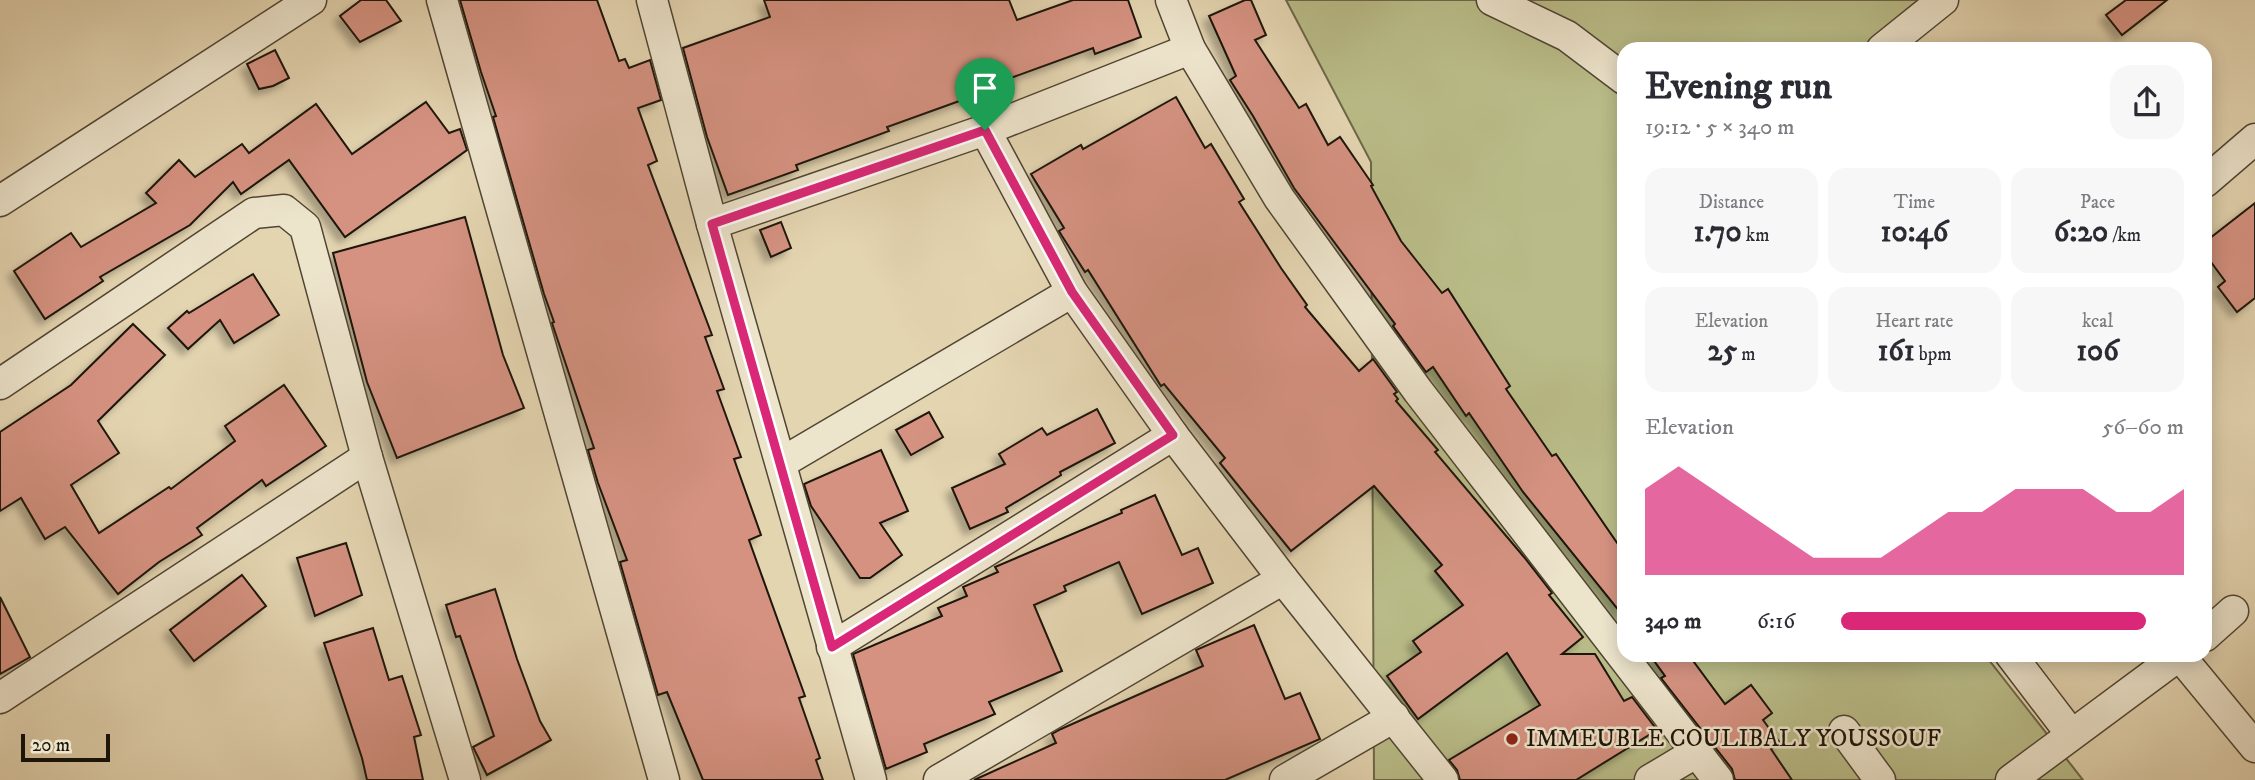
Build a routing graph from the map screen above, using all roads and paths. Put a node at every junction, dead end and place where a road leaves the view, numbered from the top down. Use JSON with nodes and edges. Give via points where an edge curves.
{"nodes":[{"id":1,"x":311,"y":0,"type":"edge"},
{"id":2,"x":442,"y":0,"type":"edge"},
{"id":3,"x":1171,"y":0,"type":"edge"},
{"id":4,"x":1492,"y":0,"type":"edge"},
{"id":5,"x":1943,"y":0,"type":"edge"},
{"id":6,"x":661,"y":3,"type":"edge"},
{"id":7,"x":1891,"y":42,"type":"edge"},
{"id":8,"x":1190,"y":48,"type":"junction"},
{"id":9,"x":1617,"y":74,"type":"edge"},
{"id":10,"x":985,"y":130,"type":"junction"},
{"id":11,"x":2255,"y":139,"type":"edge"},
{"id":12,"x":2212,"y":176,"type":"edge"},
{"id":13,"x":0,"y":201,"type":"edge"},
{"id":14,"x":712,"y":224,"type":"junction"},
{"id":15,"x":1072,"y":292,"type":"junction"},
{"id":16,"x":0,"y":384,"type":"edge"},
{"id":17,"x":1173,"y":435,"type":"junction"},
{"id":18,"x":367,"y":457,"type":"junction"},
{"id":19,"x":781,"y":463,"type":"junction"},
{"id":20,"x":1283,"y":579,"type":"junction"},
{"id":21,"x":2233,"y":611,"type":"dead end"},
{"id":22,"x":2212,"y":629,"type":"edge"},
{"id":23,"x":832,"y":647,"type":"junction"},
{"id":24,"x":1617,"y":648,"type":"edge"},
{"id":25,"x":1627,"y":662,"type":"edge"},
{"id":26,"x":2017,"y":662,"type":"edge"},
{"id":27,"x":2170,"y":662,"type":"edge"},
{"id":28,"x":2186,"y":662,"type":"edge"},
{"id":29,"x":0,"y":698,"type":"edge"},
{"id":30,"x":1395,"y":718,"type":"junction"},
{"id":31,"x":1844,"y":731,"type":"dead end"},
{"id":32,"x":2071,"y":734,"type":"junction"},
{"id":33,"x":2255,"y":747,"type":"edge"},
{"id":34,"x":1697,"y":752,"type":"junction"},
{"id":35,"x":465,"y":780,"type":"edge"},
{"id":36,"x":664,"y":780,"type":"edge"},
{"id":37,"x":871,"y":780,"type":"edge"},
{"id":38,"x":939,"y":780,"type":"edge"},
{"id":39,"x":1285,"y":780,"type":"edge"},
{"id":40,"x":1443,"y":780,"type":"edge"},
{"id":41,"x":1650,"y":780,"type":"edge"},
{"id":42,"x":1718,"y":780,"type":"edge"},
{"id":43,"x":1880,"y":780,"type":"edge"},
{"id":44,"x":2011,"y":780,"type":"edge"}],
"edges":[{"from":1,"to":13,"type":"street"},
{"from":2,"to":36,"type":"street"},
{"from":3,"to":8,"type":"street"},
{"from":4,"to":9,"type":"street","via":[[1567,36]]},
{"from":5,"to":7,"type":"street"},
{"from":6,"to":14,"type":"street"},
{"from":8,"to":10,"type":"street"},
{"from":8,"to":24,"type":"street","via":[[1294,220],[1418,391]]},
{"from":10,"to":14,"type":"street"},
{"from":10,"to":15,"type":"street"},
{"from":11,"to":12,"type":"street"},
{"from":14,"to":19,"type":"street"},
{"from":15,"to":17,"type":"street"},
{"from":15,"to":19,"type":"street"},
{"from":16,"to":18,"type":"street","via":[[254,212],[284,210],[305,227]]},
{"from":17,"to":20,"type":"street"},
{"from":17,"to":23,"type":"street"},
{"from":18,"to":29,"type":"street"},
{"from":18,"to":35,"type":"street"},
{"from":19,"to":23,"type":"street"},
{"from":20,"to":30,"type":"street"},
{"from":20,"to":38,"type":"street"},
{"from":21,"to":22,"type":"street"},
{"from":23,"to":37,"type":"street"},
{"from":25,"to":34,"type":"street"},
{"from":26,"to":32,"type":"street"},
{"from":27,"to":32,"type":"street"},
{"from":28,"to":33,"type":"street"},
{"from":30,"to":39,"type":"street"},
{"from":30,"to":40,"type":"street"},
{"from":31,"to":43,"type":"street"},
{"from":32,"to":44,"type":"street"},
{"from":34,"to":41,"type":"street"},
{"from":34,"to":42,"type":"street"}]}
